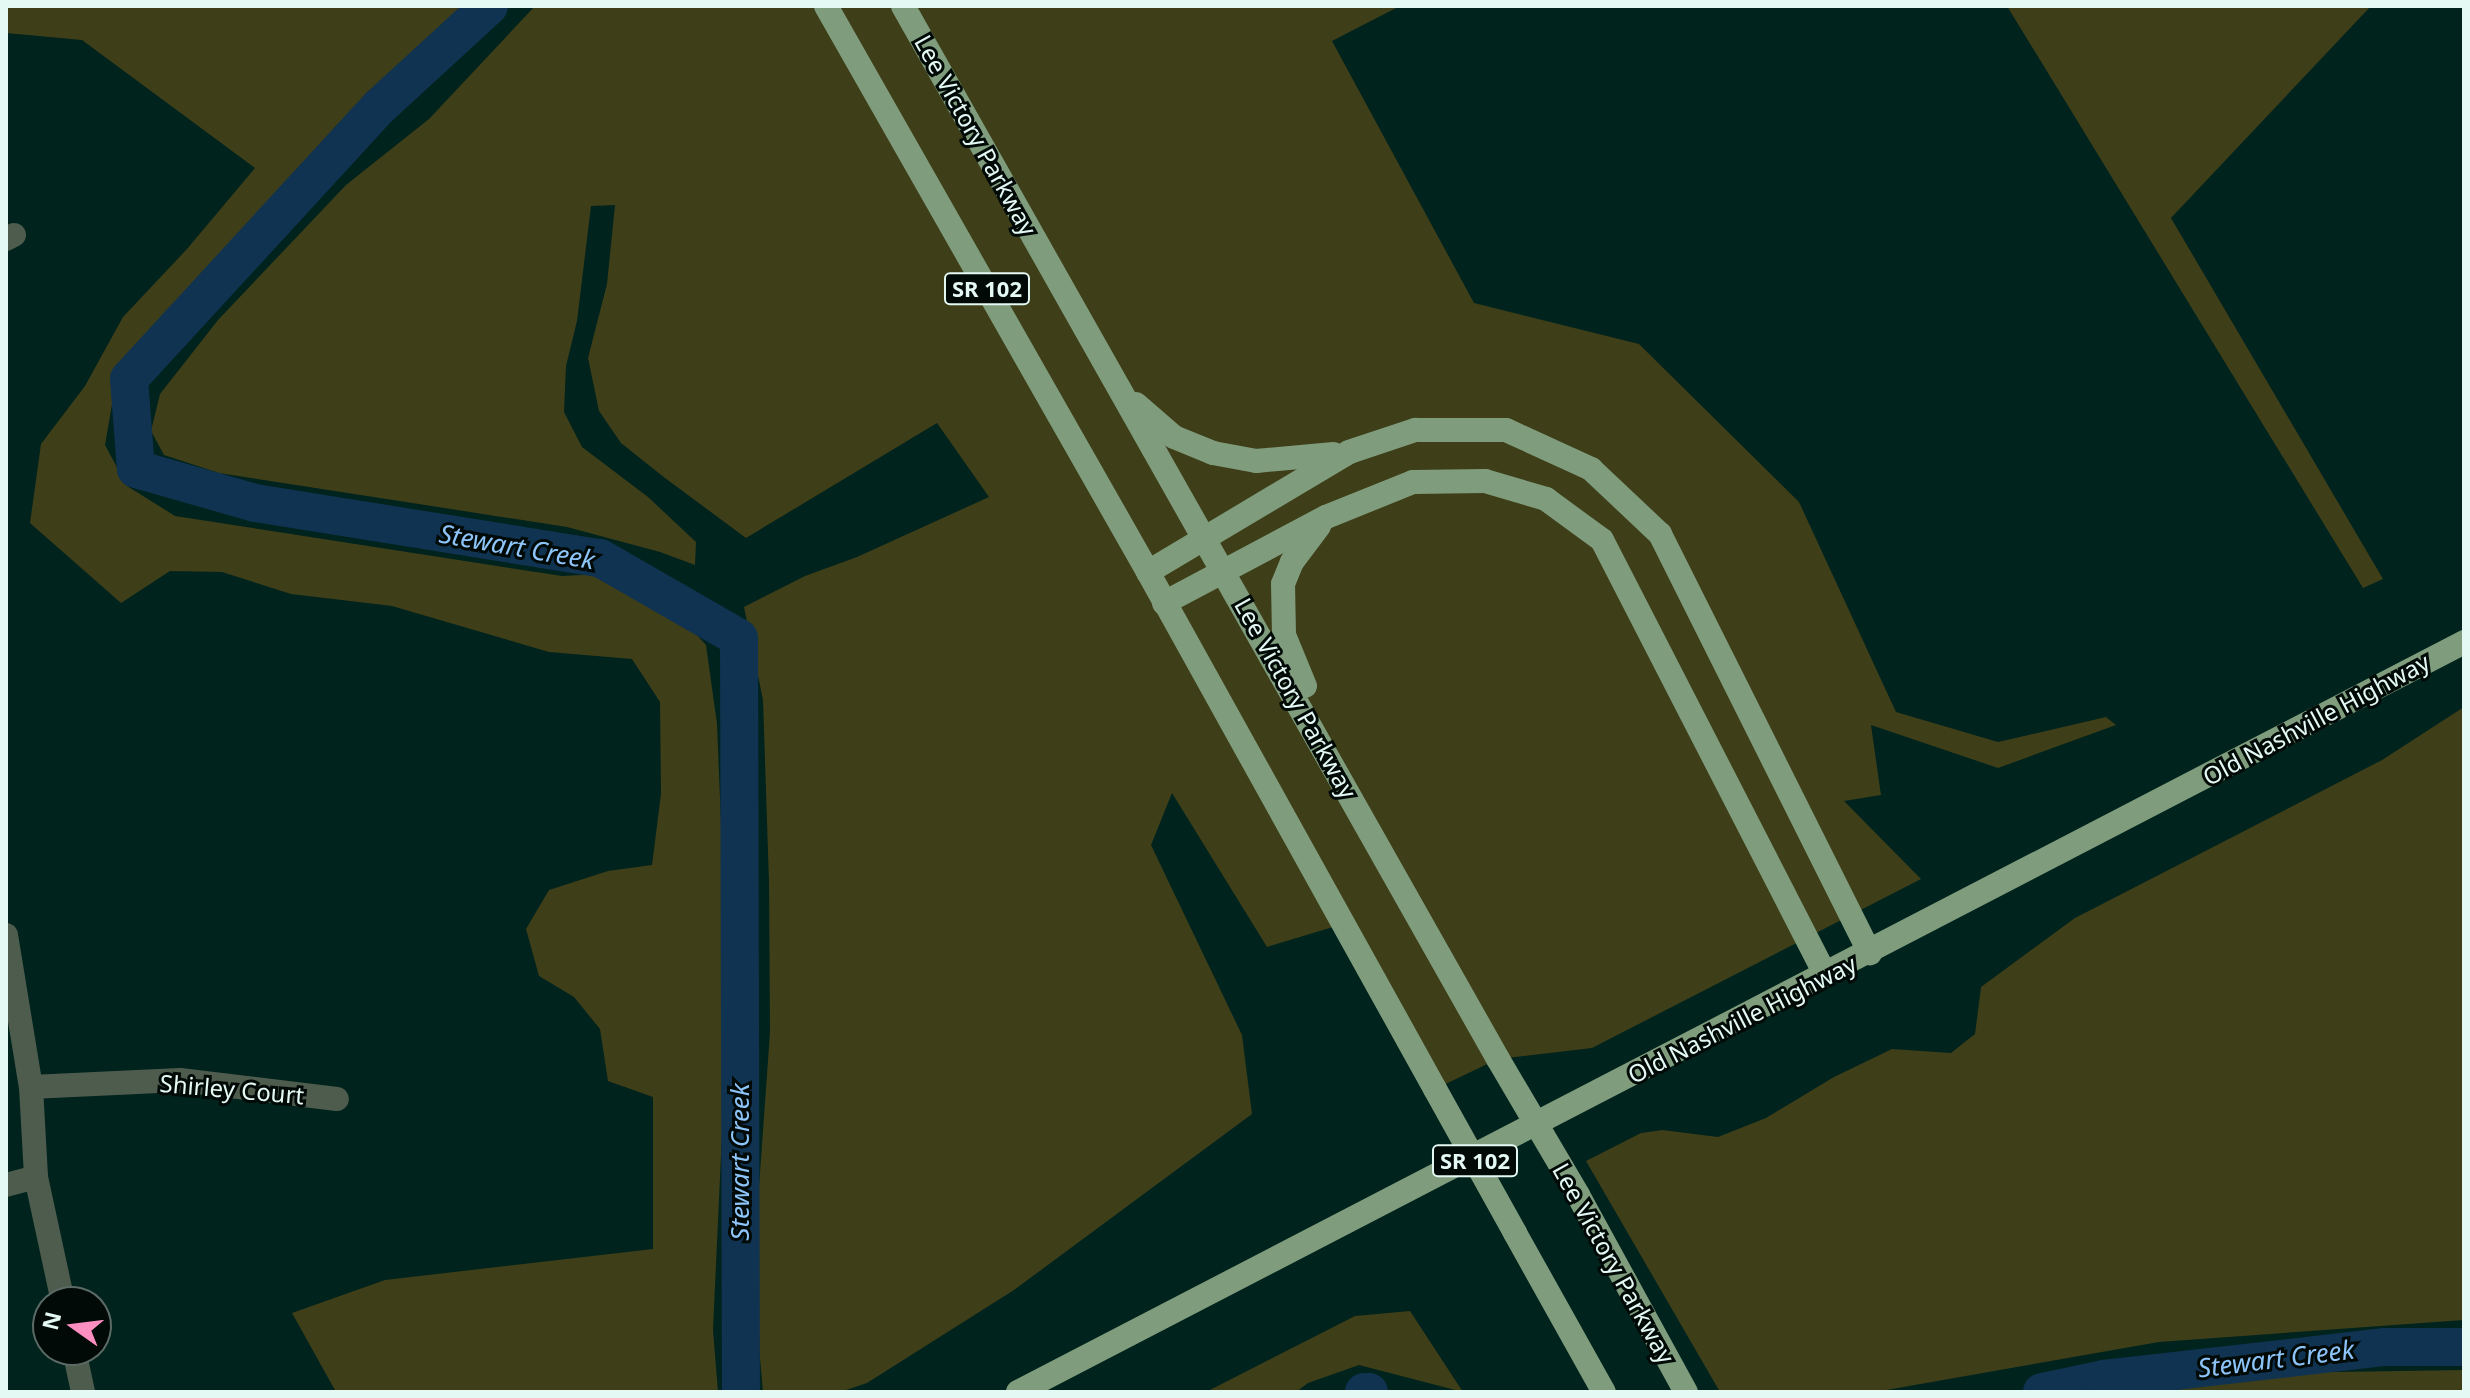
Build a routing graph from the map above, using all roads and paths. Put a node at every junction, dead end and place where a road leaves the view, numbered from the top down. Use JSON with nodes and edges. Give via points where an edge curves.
{"nodes":[{"id":1,"x":826,"y":6,"type":"edge"},
{"id":2,"x":903,"y":6,"type":"edge"},
{"id":3,"x":1122,"y":393,"type":"junction"},
{"id":4,"x":1349,"y":452,"type":"junction"},
{"id":5,"x":1326,"y":517,"type":"junction"},
{"id":6,"x":1204,"y":538,"type":"junction"},
{"id":7,"x":1225,"y":571,"type":"junction"},
{"id":8,"x":1148,"y":572,"type":"junction"},
{"id":9,"x":1164,"y":603,"type":"junction"},
{"id":10,"x":2464,"y":642,"type":"edge"},
{"id":11,"x":1404,"y":893,"type":"junction"},
{"id":12,"x":6,"y":935,"type":"edge"},
{"id":13,"x":1870,"y":953,"type":"junction"},
{"id":14,"x":1826,"y":975,"type":"junction"},
{"id":15,"x":31,"y":1087,"type":"junction"},
{"id":16,"x":337,"y":1099,"type":"dead end"},
{"id":17,"x":36,"y":1177,"type":"junction"},
{"id":18,"x":6,"y":1185,"type":"edge"},
{"id":19,"x":60,"y":1286,"type":"edge"},
{"id":20,"x":77,"y":1366,"type":"edge"},
{"id":21,"x":83,"y":1392,"type":"edge"},
{"id":22,"x":1018,"y":1392,"type":"edge"},
{"id":23,"x":1604,"y":1392,"type":"edge"},
{"id":24,"x":1686,"y":1392,"type":"edge"}],
"edges":[{"from":1,"to":8,"type":"main road","number":"SR 102"},
{"from":2,"to":3,"type":"main road","name":"Lee Victory Parkway","number":"SR 102"},
{"from":3,"to":4,"type":"main road","via":[[1174,437],[1213,453],[1256,461]]},
{"from":3,"to":6,"type":"main road","name":"Lee Victory Parkway","number":"SR 102"},
{"from":4,"to":6,"type":"main road"},
{"from":4,"to":13,"type":"main road","via":[[1415,430],[1506,430],[1591,469],[1660,534]]},
{"from":5,"to":7,"type":"main road"},
{"from":5,"to":11,"type":"main road","via":[[1292,562],[1283,584],[1284,635],[1298,672],[1389,835]]},
{"from":5,"to":14,"type":"main road","via":[[1413,482],[1485,481],[1546,499],[1602,540]]},
{"from":6,"to":7,"type":"main road","name":"Lee Victory Parkway","number":"SR 102"},
{"from":6,"to":8,"type":"main road"},
{"from":7,"to":9,"type":"main road"},
{"from":7,"to":11,"type":"main road","name":"Lee Victory Parkway","number":"SR 102"},
{"from":8,"to":9,"type":"main road","number":"SR 102"},
{"from":9,"to":23,"type":"main road","number":"SR 102","bridge":true},
{"from":10,"to":13,"type":"main road","name":"Old Nashville Highway"},
{"from":11,"to":24,"type":"main road","name":"Lee Victory Parkway","number":"SR 102","bridge":true},
{"from":12,"to":15,"type":"street"},
{"from":13,"to":14,"type":"main road","name":"Old Nashville Highway"},
{"from":14,"to":22,"type":"main road","name":"Old Nashville Highway"},
{"from":15,"to":16,"type":"street","name":"Shirley Court","via":[[180,1080]]},
{"from":15,"to":17,"type":"street"},
{"from":17,"to":18,"type":"street"},
{"from":17,"to":19,"type":"street"},
{"from":20,"to":21,"type":"street"}]}
